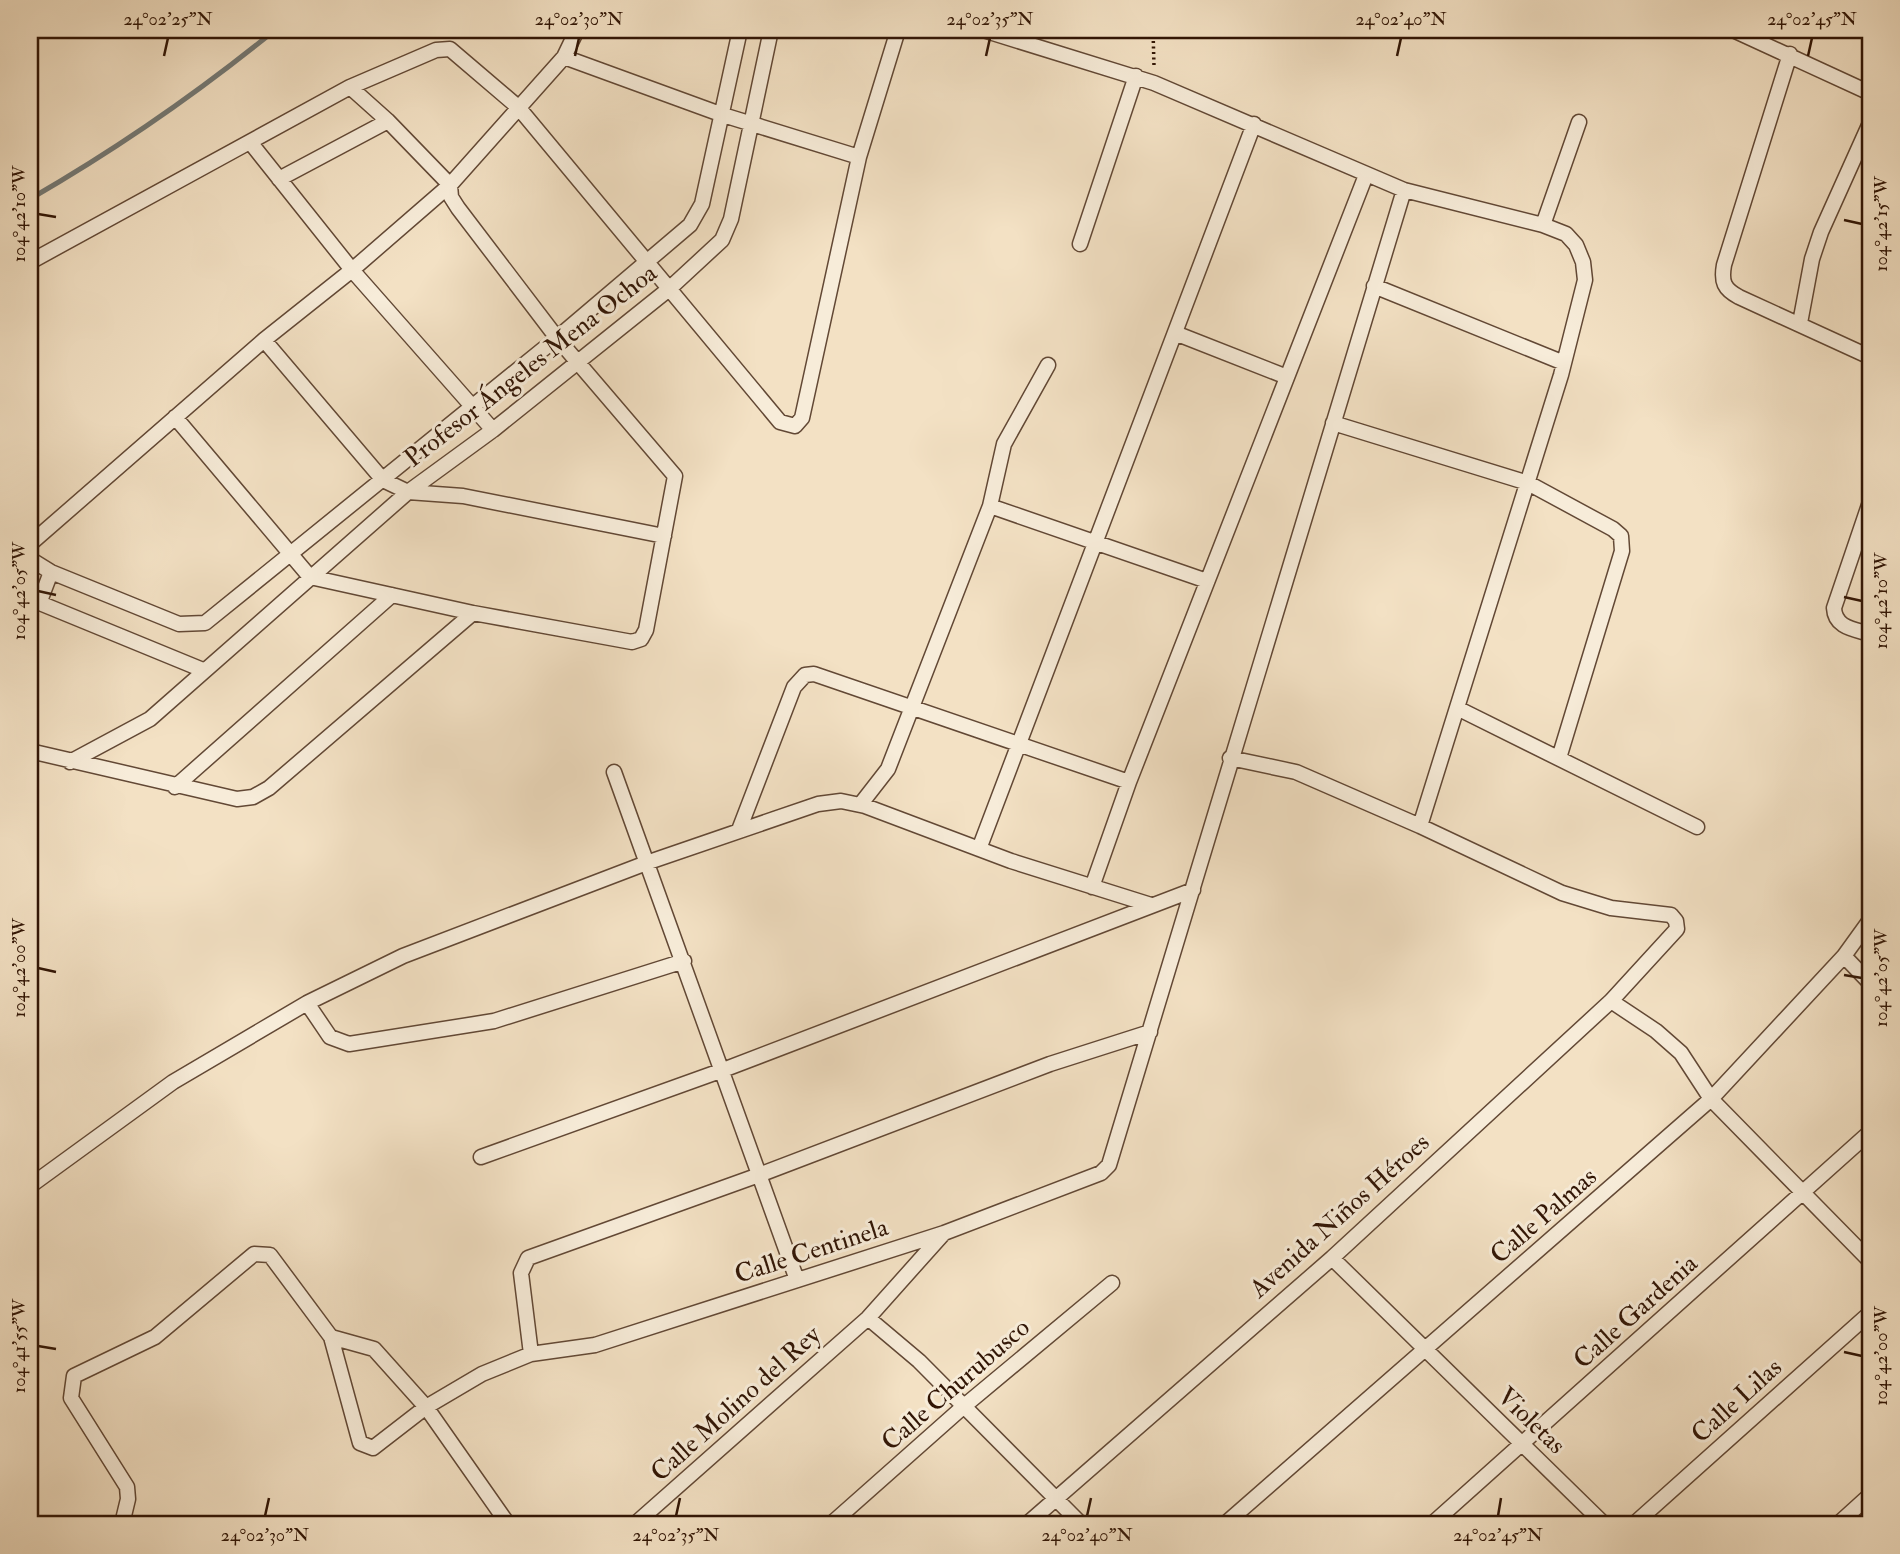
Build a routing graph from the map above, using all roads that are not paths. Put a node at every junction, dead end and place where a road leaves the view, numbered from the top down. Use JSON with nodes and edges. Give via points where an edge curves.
{"nodes":[{"id":1,"x":577,"y":30,"type":"edge"},
{"id":2,"x":740,"y":30,"type":"edge"},
{"id":3,"x":771,"y":30,"type":"edge"},
{"id":4,"x":898,"y":30,"type":"edge"},
{"id":5,"x":983,"y":30,"type":"edge"},
{"id":6,"x":1733,"y":30,"type":"edge"},
{"id":7,"x":1790,"y":54,"type":"junction"},
{"id":8,"x":564,"y":57,"type":"junction"},
{"id":9,"x":1136,"y":76,"type":"junction"},
{"id":10,"x":350,"y":87,"type":"junction"},
{"id":11,"x":1870,"y":93,"type":"edge"},
{"id":12,"x":518,"y":107,"type":"junction"},
{"id":13,"x":723,"y":115,"type":"junction"},
{"id":14,"x":388,"y":121,"type":"junction"},
{"id":15,"x":1579,"y":122,"type":"dead end"},
{"id":16,"x":1870,"y":122,"type":"edge"},
{"id":17,"x":751,"y":124,"type":"junction"},
{"id":18,"x":1254,"y":124,"type":"junction"},
{"id":19,"x":250,"y":142,"type":"junction"},
{"id":20,"x":859,"y":157,"type":"junction"},
{"id":21,"x":1366,"y":175,"type":"junction"},
{"id":22,"x":279,"y":180,"type":"junction"},
{"id":23,"x":450,"y":185,"type":"junction"},
{"id":24,"x":1404,"y":190,"type":"junction"},
{"id":25,"x":1543,"y":225,"type":"junction"},
{"id":26,"x":1080,"y":244,"type":"dead end"},
{"id":27,"x":30,"y":262,"type":"edge"},
{"id":28,"x":648,"y":263,"type":"junction"},
{"id":29,"x":352,"y":270,"type":"junction"},
{"id":30,"x":1374,"y":286,"type":"junction"},
{"id":31,"x":669,"y":289,"type":"junction"},
{"id":32,"x":1800,"y":323,"type":"junction"},
{"id":33,"x":1175,"y":333,"type":"junction"},
{"id":34,"x":557,"y":338,"type":"junction"},
{"id":35,"x":264,"y":340,"type":"junction"},
{"id":36,"x":1870,"y":357,"type":"edge"},
{"id":37,"x":578,"y":362,"type":"junction"},
{"id":38,"x":1564,"y":363,"type":"junction"},
{"id":39,"x":1048,"y":365,"type":"dead end"},
{"id":40,"x":1287,"y":377,"type":"junction"},
{"id":41,"x":472,"y":406,"type":"junction"},
{"id":42,"x":175,"y":417,"type":"junction"},
{"id":43,"x":1333,"y":423,"type":"junction"},
{"id":44,"x":494,"y":430,"type":"junction"},
{"id":45,"x":383,"y":480,"type":"junction"},
{"id":46,"x":1528,"y":483,"type":"junction"},
{"id":47,"x":408,"y":492,"type":"junction"},
{"id":48,"x":1870,"y":502,"type":"edge"},
{"id":49,"x":990,"y":506,"type":"junction"},
{"id":50,"x":1867,"y":522,"type":"edge"},
{"id":51,"x":664,"y":536,"type":"junction"},
{"id":52,"x":1096,"y":540,"type":"junction"},
{"id":53,"x":30,"y":544,"type":"edge"},
{"id":54,"x":289,"y":556,"type":"junction"},
{"id":55,"x":30,"y":559,"type":"edge"},
{"id":56,"x":51,"y":572,"type":"junction"},
{"id":57,"x":310,"y":577,"type":"junction"},
{"id":58,"x":1207,"y":581,"type":"junction"},
{"id":59,"x":392,"y":595,"type":"junction"},
{"id":60,"x":35,"y":600,"type":"edge"},
{"id":61,"x":473,"y":613,"type":"junction"},
{"id":62,"x":1870,"y":634,"type":"edge"},
{"id":63,"x":203,"y":670,"type":"junction"},
{"id":64,"x":913,"y":707,"type":"junction"},
{"id":65,"x":1457,"y":708,"type":"junction"},
{"id":66,"x":1019,"y":741,"type":"junction"},
{"id":67,"x":30,"y":751,"type":"edge"},
{"id":68,"x":1230,"y":758,"type":"junction"},
{"id":69,"x":1559,"y":758,"type":"junction"},
{"id":70,"x":70,"y":762,"type":"junction"},
{"id":71,"x":614,"y":772,"type":"dead end"},
{"id":72,"x":1129,"y":782,"type":"junction"},
{"id":73,"x":175,"y":787,"type":"junction"},
{"id":74,"x":860,"y":805,"type":"junction"},
{"id":75,"x":1420,"y":826,"type":"junction"},
{"id":76,"x":1697,"y":827,"type":"dead end"},
{"id":77,"x":738,"y":830,"type":"junction"},
{"id":78,"x":979,"y":849,"type":"junction"},
{"id":79,"x":649,"y":862,"type":"junction"},
{"id":80,"x":1093,"y":887,"type":"junction"},
{"id":81,"x":1193,"y":890,"type":"junction"},
{"id":82,"x":1151,"y":905,"type":"junction"},
{"id":83,"x":1870,"y":920,"type":"edge"},
{"id":84,"x":1844,"y":956,"type":"junction"},
{"id":85,"x":684,"y":961,"type":"junction"},
{"id":86,"x":1870,"y":983,"type":"edge"},
{"id":87,"x":1611,"y":1001,"type":"junction"},
{"id":88,"x":307,"y":1003,"type":"junction"},
{"id":89,"x":1150,"y":1032,"type":"junction"},
{"id":90,"x":723,"y":1070,"type":"junction"},
{"id":91,"x":1711,"y":1099,"type":"junction"},
{"id":92,"x":1870,"y":1132,"type":"edge"},
{"id":93,"x":481,"y":1157,"type":"dead end"},
{"id":94,"x":759,"y":1175,"type":"junction"},
{"id":95,"x":30,"y":1186,"type":"edge"},
{"id":96,"x":1804,"y":1192,"type":"junction"},
{"id":97,"x":944,"y":1233,"type":"junction"},
{"id":98,"x":1332,"y":1258,"type":"junction"},
{"id":99,"x":1870,"y":1262,"type":"edge"},
{"id":100,"x":797,"y":1280,"type":"junction"},
{"id":101,"x":1112,"y":1283,"type":"dead end"},
{"id":102,"x":1870,"y":1313,"type":"edge"},
{"id":103,"x":868,"y":1318,"type":"junction"},
{"id":104,"x":331,"y":1337,"type":"junction"},
{"id":105,"x":1426,"y":1350,"type":"junction"},
{"id":106,"x":531,"y":1354,"type":"junction"},
{"id":107,"x":426,"y":1407,"type":"junction"},
{"id":108,"x":963,"y":1407,"type":"junction"},
{"id":109,"x":1522,"y":1445,"type":"junction"},
{"id":110,"x":1870,"y":1495,"type":"edge"},
{"id":111,"x":1055,"y":1499,"type":"junction"},
{"id":112,"x":122,"y":1524,"type":"edge"},
{"id":113,"x":508,"y":1524,"type":"edge"},
{"id":114,"x":635,"y":1524,"type":"edge"},
{"id":115,"x":831,"y":1524,"type":"edge"},
{"id":116,"x":1027,"y":1524,"type":"edge"},
{"id":117,"x":1080,"y":1524,"type":"edge"},
{"id":118,"x":1225,"y":1524,"type":"edge"},
{"id":119,"x":1432,"y":1524,"type":"edge"},
{"id":120,"x":1604,"y":1524,"type":"edge"},
{"id":121,"x":1634,"y":1524,"type":"edge"},
{"id":122,"x":1838,"y":1524,"type":"edge"}],
"edges":[{"from":1,"to":8,"type":"street"},
{"from":2,"to":13,"type":"street","name":"Profesor Ángeles Mena Ochoa"},
{"from":3,"to":17,"type":"street","name":"Profesor Ángeles Mena Ochoa"},
{"from":4,"to":20,"type":"street"},
{"from":5,"to":9,"type":"street"},
{"from":6,"to":7,"type":"street"},
{"from":7,"to":11,"type":"street"},
{"from":7,"to":32,"type":"street","via":[[1722,282],[1731,293]]},
{"from":8,"to":12,"type":"street"},
{"from":8,"to":13,"type":"street"},
{"from":9,"to":18,"type":"street"},
{"from":9,"to":26,"type":"street"},
{"from":10,"to":12,"type":"street","via":[[436,50],[450,49]]},
{"from":10,"to":14,"type":"street"},
{"from":10,"to":19,"type":"street"},
{"from":12,"to":23,"type":"street"},
{"from":12,"to":28,"type":"street"},
{"from":13,"to":17,"type":"street"},
{"from":13,"to":28,"type":"street","name":"Profesor Ángeles Mena Ochoa","via":[[695,219]]},
{"from":14,"to":22,"type":"street"},
{"from":14,"to":23,"type":"street"},
{"from":15,"to":25,"type":"street"},
{"from":16,"to":32,"type":"street","via":[[1821,232]]},
{"from":17,"to":20,"type":"street"},
{"from":17,"to":31,"type":"street","name":"Profesor Ángeles Mena Ochoa","via":[[727,231]]},
{"from":18,"to":21,"type":"street"},
{"from":18,"to":33,"type":"street"},
{"from":19,"to":22,"type":"street"},
{"from":19,"to":27,"type":"street"},
{"from":20,"to":31,"type":"street","via":[[802,418],[795,426],[780,422]]},
{"from":21,"to":24,"type":"street"},
{"from":21,"to":40,"type":"street"},
{"from":22,"to":29,"type":"street"},
{"from":23,"to":29,"type":"street"},
{"from":23,"to":34,"type":"street","via":[[458,208]]},
{"from":24,"to":25,"type":"street"},
{"from":24,"to":30,"type":"street"},
{"from":25,"to":38,"type":"street","via":[[1566,234],[1583,262],[1585,281]]},
{"from":28,"to":31,"type":"street"},
{"from":28,"to":34,"type":"street","name":"Profesor Ángeles Mena Ochoa"},
{"from":29,"to":35,"type":"street"},
{"from":29,"to":41,"type":"street"},
{"from":30,"to":38,"type":"street"},
{"from":30,"to":43,"type":"street"},
{"from":31,"to":37,"type":"street","name":"Profesor Ángeles Mena Ochoa"},
{"from":32,"to":36,"type":"street"},
{"from":33,"to":40,"type":"street"},
{"from":33,"to":52,"type":"street"},
{"from":34,"to":37,"type":"street"},
{"from":34,"to":41,"type":"street","name":"Profesor Ángeles Mena Ochoa"},
{"from":35,"to":42,"type":"street"},
{"from":35,"to":45,"type":"street"},
{"from":37,"to":44,"type":"street","name":"Profesor Ángeles Mena Ochoa"},
{"from":37,"to":51,"type":"street","via":[[670,469],[675,483]]},
{"from":38,"to":46,"type":"street"},
{"from":39,"to":49,"type":"street","via":[[1004,444]]},
{"from":40,"to":58,"type":"street"},
{"from":41,"to":44,"type":"street"},
{"from":41,"to":45,"type":"street","name":"Profesor Ángeles Mena Ochoa"},
{"from":42,"to":53,"type":"street"},
{"from":42,"to":54,"type":"street"},
{"from":43,"to":46,"type":"street"},
{"from":43,"to":68,"type":"street"},
{"from":44,"to":47,"type":"street","name":"Profesor Ángeles Mena Ochoa"},
{"from":45,"to":47,"type":"street"},
{"from":45,"to":54,"type":"street","name":"Profesor Ángeles Mena Ochoa"},
{"from":46,"to":65,"type":"street"},
{"from":46,"to":69,"type":"street","via":[[1621,536],[1622,551]]},
{"from":47,"to":51,"type":"street","via":[[463,496]]},
{"from":47,"to":57,"type":"street","name":"Profesor Ángeles Mena Ochoa"},
{"from":48,"to":50,"type":"street"},
{"from":49,"to":52,"type":"street"},
{"from":49,"to":64,"type":"street"},
{"from":50,"to":62,"type":"street","via":[[1834,615],[1844,626]]},
{"from":51,"to":61,"type":"street","via":[[641,639],[632,642]]},
{"from":52,"to":58,"type":"street"},
{"from":52,"to":66,"type":"street"},
{"from":54,"to":56,"type":"street","name":"Profesor Ángeles Mena Ochoa","via":[[205,623],[193,626]]},
{"from":54,"to":57,"type":"street"},
{"from":55,"to":56,"type":"street"},
{"from":56,"to":60,"type":"street"},
{"from":57,"to":59,"type":"street"},
{"from":57,"to":63,"type":"street","name":"Profesor Ángeles Mena Ochoa"},
{"from":58,"to":72,"type":"street"},
{"from":59,"to":61,"type":"street"},
{"from":59,"to":73,"type":"street"},
{"from":60,"to":63,"type":"street"},
{"from":61,"to":73,"type":"street","via":[[269,788],[237,799]]},
{"from":63,"to":70,"type":"street","name":"Profesor Ángeles Mena Ochoa","via":[[150,719]]},
{"from":64,"to":66,"type":"street"},
{"from":64,"to":74,"type":"street","via":[[888,769]]},
{"from":64,"to":77,"type":"street","via":[[824,674],[805,675],[794,687]]},
{"from":65,"to":69,"type":"street"},
{"from":65,"to":75,"type":"street"},
{"from":66,"to":72,"type":"street"},
{"from":66,"to":78,"type":"street"},
{"from":67,"to":70,"type":"street"},
{"from":68,"to":75,"type":"street","via":[[1296,772]]},
{"from":68,"to":81,"type":"street"},
{"from":69,"to":76,"type":"street"},
{"from":70,"to":73,"type":"street"},
{"from":71,"to":79,"type":"street"},
{"from":72,"to":80,"type":"street"},
{"from":74,"to":77,"type":"street","via":[[828,802]]},
{"from":74,"to":78,"type":"street"},
{"from":75,"to":87,"type":"street","name":"Avenida Niños Héroes","via":[[1562,893],[1623,911],[1671,915],[1676,933]]},
{"from":77,"to":79,"type":"street"},
{"from":78,"to":80,"type":"street"},
{"from":79,"to":85,"type":"street"},
{"from":79,"to":88,"type":"street","via":[[403,956]]},
{"from":80,"to":82,"type":"street"},
{"from":81,"to":82,"type":"street"},
{"from":81,"to":89,"type":"street"},
{"from":82,"to":90,"type":"street"},
{"from":83,"to":84,"type":"street","name":"Calle Palmas"},
{"from":84,"to":86,"type":"street"},
{"from":84,"to":91,"type":"street","name":"Calle Palmas"},
{"from":85,"to":88,"type":"street","via":[[494,1021],[349,1044],[330,1037]]},
{"from":85,"to":90,"type":"street"},
{"from":87,"to":91,"type":"street","via":[[1670,1042],[1691,1064]]},
{"from":87,"to":98,"type":"street","name":"Avenida Niños Héroes"},
{"from":88,"to":95,"type":"street","via":[[173,1082]]},
{"from":89,"to":94,"type":"street","via":[[1050,1064]]},
{"from":89,"to":97,"type":"street","name":"Calle Centinela","via":[[1114,1154],[1101,1173]]},
{"from":90,"to":93,"type":"street"},
{"from":90,"to":94,"type":"street"},
{"from":91,"to":96,"type":"street"},
{"from":91,"to":105,"type":"street","name":"Calle Palmas"},
{"from":92,"to":96,"type":"street","name":"Calle Gardenia"},
{"from":94,"to":100,"type":"street"},
{"from":94,"to":106,"type":"street","via":[[528,1258],[521,1273]]},
{"from":96,"to":99,"type":"street"},
{"from":96,"to":109,"type":"street","name":"Calle Gardenia"},
{"from":97,"to":100,"type":"street","name":"Calle Centinela"},
{"from":97,"to":103,"type":"street","name":"Calle Molino del Rey"},
{"from":98,"to":105,"type":"street","name":"Violetas"},
{"from":98,"to":111,"type":"street","name":"Avenida Niños Héroes"},
{"from":100,"to":106,"type":"street","name":"Calle Centinela","via":[[585,1348]]},
{"from":101,"to":108,"type":"street","name":"Calle Churubusco"},
{"from":102,"to":121,"type":"street","name":"Calle Lilas"},
{"from":103,"to":108,"type":"street"},
{"from":103,"to":114,"type":"street","name":"Calle Molino del Rey"},
{"from":104,"to":107,"type":"street","via":[[374,1349]]},
{"from":104,"to":107,"type":"street","name":"Calle Centinela","via":[[360,1443],[373,1448]]},
{"from":104,"to":112,"type":"street","via":[[270,1255],[254,1254],[155,1337],[74,1376],[71,1398],[127,1487]]},
{"from":105,"to":109,"type":"street","name":"Violetas"},
{"from":105,"to":118,"type":"street","name":"Calle Palmas"},
{"from":106,"to":107,"type":"street","name":"Calle Centinela","via":[[482,1374]]},
{"from":107,"to":113,"type":"street"},
{"from":108,"to":111,"type":"street"},
{"from":108,"to":115,"type":"street","name":"Calle Churubusco"},
{"from":109,"to":119,"type":"street","name":"Calle Gardenia"},
{"from":109,"to":120,"type":"street","name":"Violetas"},
{"from":110,"to":122,"type":"street"},
{"from":111,"to":116,"type":"street","name":"Avenida Niños Héroes"},
{"from":111,"to":117,"type":"street"}]}
